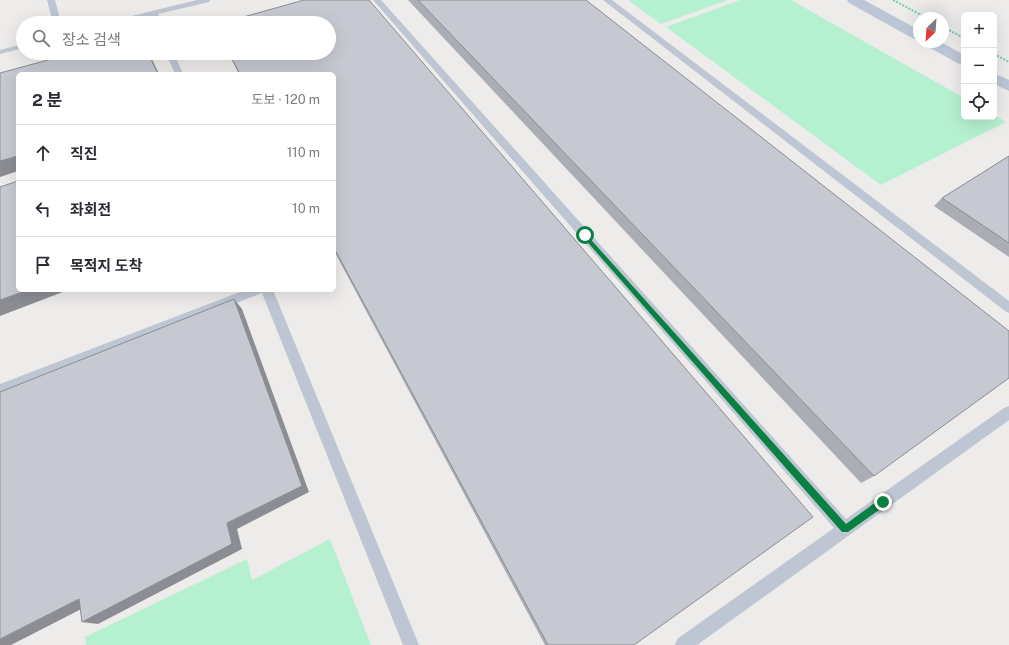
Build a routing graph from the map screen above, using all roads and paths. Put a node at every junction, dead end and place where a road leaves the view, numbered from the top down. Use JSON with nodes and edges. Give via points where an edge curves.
{"nodes":[{"id":1,"x":51,"y":0,"type":"edge"},
{"id":2,"x":206,"y":0,"type":"edge"},
{"id":3,"x":377,"y":0,"type":"edge"},
{"id":4,"x":606,"y":0,"type":"edge"},
{"id":5,"x":854,"y":0,"type":"edge"},
{"id":6,"x":893,"y":0,"type":"edge"},
{"id":7,"x":916,"y":12,"type":"edge"},
{"id":8,"x":154,"y":13,"type":"junction"},
{"id":9,"x":55,"y":16,"type":"edge"},
{"id":10,"x":142,"y":16,"type":"edge"},
{"id":11,"x":155,"y":16,"type":"edge"},
{"id":12,"x":949,"y":30,"type":"edge"},
{"id":13,"x":913,"y":33,"type":"edge"},
{"id":14,"x":961,"y":36,"type":"edge"},
{"id":15,"x":16,"y":48,"type":"edge"},
{"id":16,"x":941,"y":48,"type":"edge"},
{"id":17,"x":0,"y":52,"type":"edge"},
{"id":18,"x":997,"y":56,"type":"edge"},
{"id":19,"x":961,"y":59,"type":"edge"},
{"id":20,"x":173,"y":60,"type":"edge"},
{"id":21,"x":1009,"y":62,"type":"edge"},
{"id":22,"x":178,"y":72,"type":"edge"},
{"id":23,"x":997,"y":80,"type":"edge"},
{"id":24,"x":1009,"y":86,"type":"edge"},
{"id":25,"x":253,"y":292,"type":"edge"},
{"id":26,"x":268,"y":292,"type":"edge"},
{"id":27,"x":1009,"y":308,"type":"edge"},
{"id":28,"x":0,"y":390,"type":"edge"},
{"id":29,"x":1009,"y":412,"type":"edge"},
{"id":30,"x":845,"y":529,"type":"junction"},
{"id":31,"x":411,"y":645,"type":"edge"},
{"id":32,"x":683,"y":645,"type":"edge"}],
"edges":[{"from":1,"to":9,"type":"lane"},
{"from":2,"to":8,"type":"lane"},
{"from":3,"to":30,"type":"lane"},
{"from":4,"to":27,"type":"lane"},
{"from":5,"to":13,"type":"main road"},
{"from":6,"to":7,"type":"path"},
{"from":8,"to":10,"type":"lane"},
{"from":8,"to":11,"type":"lane"},
{"from":12,"to":14,"type":"path"},
{"from":15,"to":17,"type":"lane"},
{"from":16,"to":19,"type":"main road"},
{"from":18,"to":21,"type":"path"},
{"from":20,"to":22,"type":"lane"},
{"from":23,"to":24,"type":"main road"},
{"from":25,"to":28,"type":"lane"},
{"from":26,"to":31,"type":"lane"},
{"from":29,"to":30,"type":"lane"},
{"from":30,"to":32,"type":"lane"}]}
